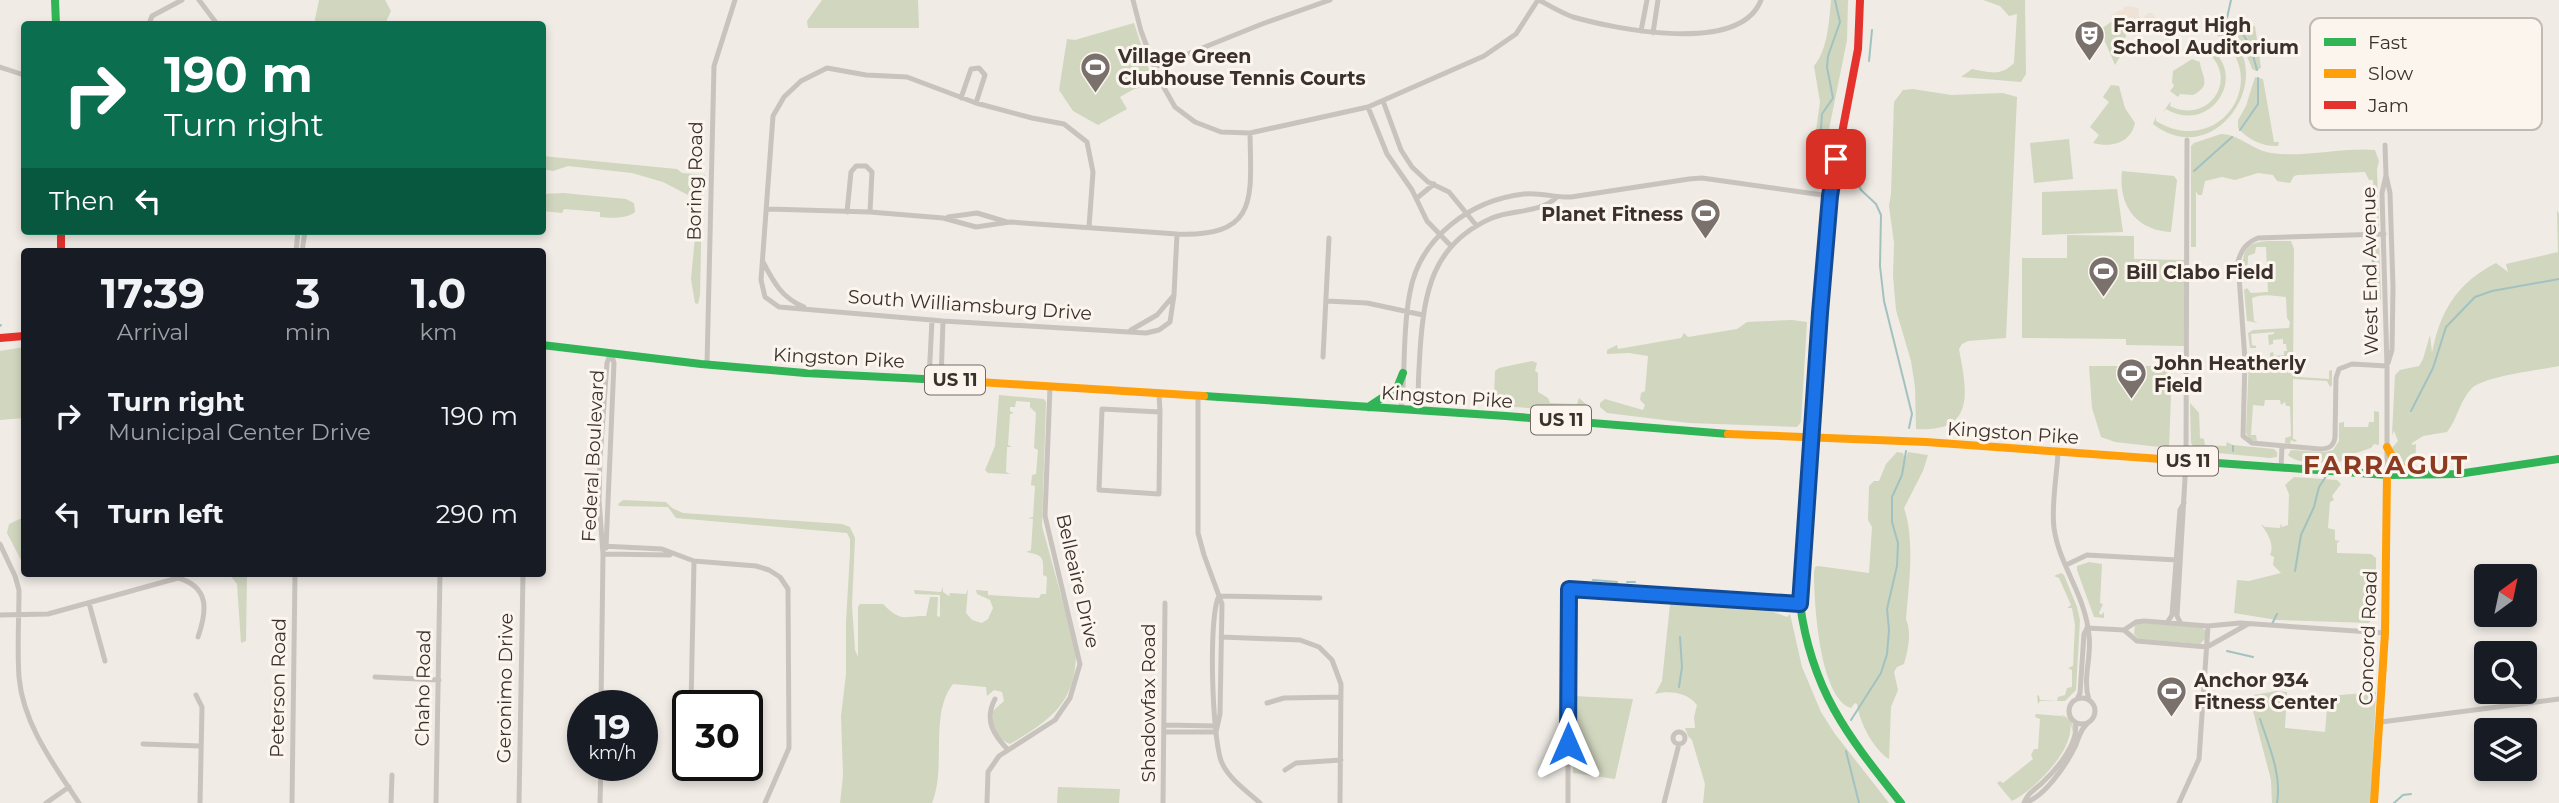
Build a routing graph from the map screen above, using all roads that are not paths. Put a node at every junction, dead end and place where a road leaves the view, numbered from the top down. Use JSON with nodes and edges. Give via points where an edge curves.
{"nodes":[{"id":1,"x":55,"y":0,"type":"edge"},
{"id":2,"x":182,"y":0,"type":"edge"},
{"id":3,"x":200,"y":0,"type":"edge"},
{"id":4,"x":734,"y":0,"type":"edge"},
{"id":5,"x":1133,"y":0,"type":"edge"},
{"id":6,"x":1331,"y":0,"type":"edge"},
{"id":7,"x":1539,"y":0,"type":"edge"},
{"id":8,"x":1647,"y":0,"type":"edge"},
{"id":9,"x":1658,"y":0,"type":"edge"},
{"id":10,"x":1761,"y":0,"type":"edge"},
{"id":11,"x":1860,"y":0,"type":"edge"},
{"id":12,"x":56,"y":21,"type":"edge"},
{"id":13,"x":150,"y":21,"type":"edge"},
{"id":14,"x":215,"y":21,"type":"edge"},
{"id":15,"x":1642,"y":32,"type":"junction"},
{"id":16,"x":1653,"y":33,"type":"junction"},
{"id":17,"x":1155,"y":67,"type":"junction"},
{"id":18,"x":0,"y":68,"type":"edge"},
{"id":19,"x":21,"y":74,"type":"edge"},
{"id":20,"x":961,"y":98,"type":"junction"},
{"id":21,"x":1383,"y":101,"type":"junction"},
{"id":22,"x":976,"y":103,"type":"junction"},
{"id":23,"x":1368,"y":107,"type":"junction"},
{"id":24,"x":1250,"y":133,"type":"junction"},
{"id":25,"x":2187,"y":140,"type":"dead end"},
{"id":26,"x":2385,"y":145,"type":"dead end"},
{"id":27,"x":2386,"y":175,"type":"junction"},
{"id":28,"x":1434,"y":184,"type":"junction"},
{"id":29,"x":1830,"y":196,"type":"junction"},
{"id":30,"x":1557,"y":197,"type":"junction"},
{"id":31,"x":1417,"y":198,"type":"junction"},
{"id":32,"x":768,"y":209,"type":"junction"},
{"id":33,"x":847,"y":212,"type":"junction"},
{"id":34,"x":870,"y":212,"type":"junction"},
{"id":35,"x":1466,"y":213,"type":"junction"},
{"id":36,"x":943,"y":218,"type":"junction"},
{"id":37,"x":1010,"y":222,"type":"junction"},
{"id":38,"x":1476,"y":225,"type":"junction"},
{"id":39,"x":1089,"y":227,"type":"junction"},
{"id":40,"x":1177,"y":234,"type":"junction"},
{"id":41,"x":2384,"y":234,"type":"junction"},
{"id":42,"x":1439,"y":235,"type":"junction"},
{"id":43,"x":1329,"y":238,"type":"dead end"},
{"id":44,"x":1451,"y":246,"type":"junction"},
{"id":45,"x":762,"y":262,"type":"junction"},
{"id":46,"x":1174,"y":295,"type":"junction"},
{"id":47,"x":1326,"y":301,"type":"junction"},
{"id":48,"x":810,"y":310,"type":"junction"},
{"id":49,"x":1407,"y":311,"type":"junction"},
{"id":50,"x":1423,"y":315,"type":"junction"},
{"id":51,"x":932,"y":320,"type":"junction"},
{"id":52,"x":943,"y":321,"type":"junction"},
{"id":53,"x":1129,"y":331,"type":"junction"},
{"id":54,"x":21,"y":336,"type":"edge"},
{"id":55,"x":0,"y":338,"type":"edge"},
{"id":56,"x":546,"y":345,"type":"edge"},
{"id":57,"x":611,"y":353,"type":"junction"},
{"id":58,"x":1323,"y":357,"type":"dead end"},
{"id":59,"x":707,"y":365,"type":"junction"},
{"id":60,"x":2387,"y":366,"type":"junction"},
{"id":61,"x":1403,"y":373,"type":"junction"},
{"id":62,"x":929,"y":379,"type":"junction"},
{"id":63,"x":941,"y":380,"type":"junction"},
{"id":64,"x":1050,"y":387,"type":"junction"},
{"id":65,"x":1159,"y":394,"type":"junction"},
{"id":66,"x":1198,"y":396,"type":"junction"},
{"id":67,"x":1368,"y":407,"type":"junction"},
{"id":68,"x":1401,"y":410,"type":"junction"},
{"id":69,"x":1419,"y":411,"type":"junction"},
{"id":70,"x":1160,"y":412,"type":"junction"},
{"id":71,"x":1811,"y":438,"type":"junction"},
{"id":72,"x":2283,"y":446,"type":"junction"},
{"id":73,"x":2387,"y":446,"type":"junction"},
{"id":74,"x":2058,"y":452,"type":"junction"},
{"id":75,"x":2559,"y":459,"type":"edge"},
{"id":76,"x":2186,"y":461,"type":"junction"},
{"id":77,"x":2281,"y":468,"type":"junction"},
{"id":78,"x":2387,"y":475,"type":"junction"},
{"id":79,"x":2427,"y":476,"type":"junction"},
{"id":80,"x":0,"y":544,"type":"edge"},
{"id":81,"x":604,"y":549,"type":"junction"},
{"id":82,"x":2178,"y":560,"type":"junction"},
{"id":83,"x":694,"y":561,"type":"junction"},
{"id":84,"x":2066,"y":565,"type":"junction"},
{"id":85,"x":295,"y":577,"type":"edge"},
{"id":86,"x":440,"y":577,"type":"edge"},
{"id":87,"x":523,"y":577,"type":"edge"},
{"id":88,"x":1219,"y":596,"type":"junction"},
{"id":89,"x":1320,"y":598,"type":"dead end"},
{"id":90,"x":89,"y":603,"type":"junction"},
{"id":91,"x":1165,"y":603,"type":"dead end"},
{"id":92,"x":1800,"y":604,"type":"junction"},
{"id":93,"x":0,"y":615,"type":"edge"},
{"id":94,"x":19,"y":615,"type":"junction"},
{"id":95,"x":2167,"y":623,"type":"junction"},
{"id":96,"x":2181,"y":624,"type":"junction"},
{"id":97,"x":2249,"y":624,"type":"junction"},
{"id":98,"x":2132,"y":626,"type":"junction"},
{"id":99,"x":2208,"y":626,"type":"junction"},
{"id":100,"x":2087,"y":628,"type":"junction"},
{"id":101,"x":2124,"y":630,"type":"junction"},
{"id":102,"x":2385,"y":633,"type":"junction"},
{"id":103,"x":2132,"y":635,"type":"junction"},
{"id":104,"x":198,"y":637,"type":"dead end"},
{"id":105,"x":1221,"y":637,"type":"junction"},
{"id":106,"x":2207,"y":647,"type":"junction"},
{"id":107,"x":105,"y":662,"type":"dead end"},
{"id":108,"x":376,"y":677,"type":"dead end"},
{"id":109,"x":439,"y":680,"type":"junction"},
{"id":110,"x":601,"y":690,"type":"edge"},
{"id":111,"x":691,"y":690,"type":"edge"},
{"id":112,"x":196,"y":695,"type":"dead end"},
{"id":113,"x":1341,"y":697,"type":"junction"},
{"id":114,"x":995,"y":699,"type":"dead end"},
{"id":115,"x":2077,"y":699,"type":"junction"},
{"id":116,"x":2559,"y":699,"type":"edge"},
{"id":117,"x":2089,"y":700,"type":"junction"},
{"id":118,"x":1267,"y":703,"type":"dead end"},
{"id":119,"x":2075,"y":722,"type":"junction"},
{"id":120,"x":2381,"y":722,"type":"junction"},
{"id":121,"x":2088,"y":723,"type":"junction"},
{"id":122,"x":1216,"y":728,"type":"junction"},
{"id":123,"x":1165,"y":729,"type":"junction"},
{"id":124,"x":143,"y":744,"type":"dead end"},
{"id":125,"x":1679,"y":744,"type":"dead end"},
{"id":126,"x":200,"y":746,"type":"junction"},
{"id":127,"x":1008,"y":750,"type":"junction"},
{"id":128,"x":1341,"y":761,"type":"junction"},
{"id":129,"x":1285,"y":769,"type":"dead end"},
{"id":130,"x":392,"y":775,"type":"dead end"},
{"id":131,"x":601,"y":781,"type":"edge"},
{"id":132,"x":69,"y":787,"type":"junction"},
{"id":133,"x":46,"y":803,"type":"edge"},
{"id":134,"x":79,"y":803,"type":"edge"},
{"id":135,"x":200,"y":803,"type":"edge"},
{"id":136,"x":292,"y":803,"type":"edge"},
{"id":137,"x":391,"y":803,"type":"edge"},
{"id":138,"x":436,"y":803,"type":"edge"},
{"id":139,"x":519,"y":803,"type":"edge"},
{"id":140,"x":600,"y":803,"type":"edge"},
{"id":141,"x":765,"y":803,"type":"edge"},
{"id":142,"x":988,"y":803,"type":"edge"},
{"id":143,"x":1163,"y":803,"type":"edge"},
{"id":144,"x":1260,"y":803,"type":"edge"},
{"id":145,"x":1340,"y":803,"type":"edge"},
{"id":146,"x":1568,"y":803,"type":"edge"},
{"id":147,"x":1664,"y":803,"type":"edge"},
{"id":148,"x":1902,"y":803,"type":"edge"},
{"id":149,"x":2024,"y":803,"type":"edge"},
{"id":150,"x":2179,"y":803,"type":"edge"},
{"id":151,"x":2374,"y":803,"type":"edge"}],
"edges":[{"from":1,"to":12,"type":"main road"},
{"from":2,"to":13,"type":"street"},
{"from":3,"to":14,"type":"street"},
{"from":4,"to":59,"type":"street","name":"Boring Road","via":[[714,66]]},
{"from":5,"to":17,"type":"street"},
{"from":6,"to":17,"type":"street"},
{"from":7,"to":15,"type":"street","via":[[1570,16]]},
{"from":7,"to":21,"type":"street","via":[[1517,34],[1502,45]]},
{"from":8,"to":15,"type":"street"},
{"from":9,"to":16,"type":"street"},
{"from":10,"to":16,"type":"street","via":[[1752,13],[1721,30]]},
{"from":11,"to":29,"type":"main road","via":[[1860,40]]},
{"from":15,"to":16,"type":"street"},
{"from":17,"to":24,"type":"street","via":[[1175,107],[1195,122],[1222,132]]},
{"from":18,"to":19,"type":"street"},
{"from":20,"to":22,"type":"street","name":"South Williamsburg Drive"},
{"from":20,"to":22,"type":"street","via":[[971,69],[979,68],[985,75]]},
{"from":20,"to":32,"type":"street","name":"South Williamsburg Drive","via":[[908,77],[827,68],[801,81],[784,97],[774,116]]},
{"from":21,"to":23,"type":"street"},
{"from":21,"to":28,"type":"street","via":[[1401,150],[1422,177]]},
{"from":22,"to":39,"type":"street","name":"South Williamsburg Drive","via":[[1064,124],[1087,142],[1093,172]]},
{"from":23,"to":24,"type":"street"},
{"from":23,"to":31,"type":"street","via":[[1387,154]]},
{"from":24,"to":40,"type":"street","via":[[1251,191],[1245,211],[1222,231]]},
{"from":25,"to":76,"type":"street"},
{"from":26,"to":27,"type":"street","name":"West End Avenue"},
{"from":27,"to":41,"type":"street","name":"West End Avenue"},
{"from":27,"to":60,"type":"street","name":"West End Avenue","via":[[2393,288],[2392,350]]},
{"from":28,"to":31,"type":"street"},
{"from":28,"to":35,"type":"street","via":[[1449,192]]},
{"from":29,"to":30,"type":"street","via":[[1702,178]]},
{"from":29,"to":71,"type":"main road"},
{"from":30,"to":35,"type":"street","via":[[1540,193],[1513,196]]},
{"from":30,"to":38,"type":"street","via":[[1543,207],[1506,213]]},
{"from":31,"to":42,"type":"street","via":[[1421,212]]},
{"from":32,"to":33,"type":"street"},
{"from":32,"to":45,"type":"street","name":"South Williamsburg Drive"},
{"from":33,"to":34,"type":"street"},
{"from":33,"to":34,"type":"street","via":[[851,172],[856,166],[866,166],[872,172]]},
{"from":34,"to":36,"type":"street"},
{"from":35,"to":38,"type":"street"},
{"from":35,"to":42,"type":"street"},
{"from":36,"to":37,"type":"street","via":[[977,213]]},
{"from":36,"to":37,"type":"street","via":[[976,227]]},
{"from":37,"to":39,"type":"street"},
{"from":38,"to":44,"type":"street"},
{"from":39,"to":40,"type":"street"},
{"from":40,"to":46,"type":"street","name":"South Williamsburg Drive"},
{"from":41,"to":60,"type":"street","name":"West End Avenue"},
{"from":41,"to":72,"type":"street","via":[[2258,238],[2241,252],[2243,436],[2252,443]]},
{"from":42,"to":44,"type":"street"},
{"from":42,"to":49,"type":"street","via":[[1413,279]]},
{"from":43,"to":47,"type":"street"},
{"from":44,"to":50,"type":"street","via":[[1430,282]]},
{"from":45,"to":48,"type":"street","name":"South Williamsburg Drive","via":[[781,293]]},
{"from":45,"to":48,"type":"street","name":"South Williamsburg Drive","via":[[762,292],[769,302]]},
{"from":46,"to":53,"type":"street","via":[[1157,315]]},
{"from":46,"to":53,"type":"street","name":"South Williamsburg Drive","via":[[1170,322],[1146,333]]},
{"from":47,"to":49,"type":"street"},
{"from":47,"to":58,"type":"street"},
{"from":48,"to":51,"type":"street","name":"South Williamsburg Drive"},
{"from":49,"to":50,"type":"street"},
{"from":49,"to":61,"type":"street"},
{"from":50,"to":69,"type":"street"},
{"from":51,"to":52,"type":"street","name":"South Williamsburg Drive"},
{"from":51,"to":62,"type":"street"},
{"from":52,"to":53,"type":"street","name":"South Williamsburg Drive"},
{"from":52,"to":63,"type":"street"},
{"from":54,"to":55,"type":"main road"},
{"from":56,"to":57,"type":"main road","name":"Kingston Pike","number":"US 11"},
{"from":57,"to":59,"type":"main road","name":"Kingston Pike","number":"US 11"},
{"from":57,"to":81,"type":"street","name":"Federal Boulevard","via":[[600,458]]},
{"from":59,"to":62,"type":"main road","name":"Kingston Pike","number":"US 11"},
{"from":60,"to":72,"type":"street","via":[[2352,364],[2339,369],[2335,436],[2330,447]]},
{"from":60,"to":73,"type":"street","name":"West End Avenue"},
{"from":61,"to":67,"type":"main road","via":[[1397,388]]},
{"from":61,"to":68,"type":"street"},
{"from":62,"to":63,"type":"main road","name":"Kingston Pike","number":"US 11"},
{"from":63,"to":64,"type":"main road","name":"Kingston Pike","number":"US 11"},
{"from":64,"to":65,"type":"main road","name":"Kingston Pike","number":"US 11"},
{"from":64,"to":127,"type":"street","name":"Belleaire Drive","via":[[1045,516],[1080,664],[1070,698],[1055,720]]},
{"from":65,"to":66,"type":"main road","name":"Kingston Pike","number":"US 11"},
{"from":65,"to":70,"type":"street"},
{"from":66,"to":67,"type":"main road","name":"Kingston Pike","number":"US 11"},
{"from":66,"to":88,"type":"street","via":[[1198,533]]},
{"from":67,"to":68,"type":"main road","name":"Kingston Pike","number":"US 11"},
{"from":68,"to":69,"type":"main road","name":"Kingston Pike","number":"US 11"},
{"from":69,"to":71,"type":"main road","name":"Kingston Pike","number":"US 11"},
{"from":70,"to":70,"type":"street","via":[[1159,494],[1099,490],[1102,409]]},
{"from":71,"to":74,"type":"main road","name":"Kingston Pike","number":"US 11"},
{"from":71,"to":92,"type":"main road"},
{"from":72,"to":77,"type":"street"},
{"from":73,"to":78,"type":"street","name":"West End Avenue"},
{"from":73,"to":79,"type":"main road","via":[[2397,465]]},
{"from":74,"to":76,"type":"main road","name":"Kingston Pike","number":"US 11"},
{"from":74,"to":84,"type":"street","via":[[2053,526]]},
{"from":75,"to":79,"type":"main road","name":"Kingston Pike","number":"US 11"},
{"from":76,"to":77,"type":"main road","name":"Kingston Pike","number":"US 11"},
{"from":76,"to":82,"type":"street"},
{"from":77,"to":78,"type":"main road","name":"Kingston Pike","number":"US 11"},
{"from":78,"to":79,"type":"main road","name":"Kingston Pike","number":"US 11"},
{"from":78,"to":102,"type":"main road","name":"Concord Road"},
{"from":80,"to":94,"type":"street","via":[[19,590]]},
{"from":81,"to":83,"type":"street"},
{"from":81,"to":110,"type":"street","name":"Federal Boulevard"},
{"from":82,"to":84,"type":"street","via":[[2087,555]]},
{"from":82,"to":95,"type":"street","via":[[2172,615]]},
{"from":82,"to":96,"type":"street","via":[[2177,616]]},
{"from":83,"to":111,"type":"street"},
{"from":83,"to":141,"type":"street","via":[[756,566],[769,570],[788,589],[789,748]]},
{"from":84,"to":100,"type":"street","via":[[2082,600]]},
{"from":85,"to":136,"type":"street","name":"Peterson Road"},
{"from":86,"to":109,"type":"street","name":"Chaho Road"},
{"from":87,"to":139,"type":"street","name":"Geronimo Drive"},
{"from":88,"to":89,"type":"street"},
{"from":88,"to":105,"type":"street"},
{"from":88,"to":122,"type":"street","via":[[1214,626]]},
{"from":90,"to":94,"type":"street","via":[[48,614]]},
{"from":90,"to":104,"type":"street","via":[[167,580],[190,581],[204,600]]},
{"from":90,"to":107,"type":"street"},
{"from":91,"to":123,"type":"street","name":"Shadowfax Road"},
{"from":92,"to":146,"type":"street","via":[[1566,589]]},
{"from":92,"to":148,"type":"main road","via":[[1808,653],[1827,702]]},
{"from":93,"to":94,"type":"street"},
{"from":94,"to":132,"type":"street","via":[[19,679],[27,711],[37,737]]},
{"from":95,"to":96,"type":"street"},
{"from":95,"to":98,"type":"street","via":[[2139,621]]},
{"from":96,"to":99,"type":"street"},
{"from":97,"to":99,"type":"street"},
{"from":97,"to":102,"type":"street"},
{"from":97,"to":106,"type":"street"},
{"from":98,"to":101,"type":"street"},
{"from":98,"to":103,"type":"street"},
{"from":99,"to":106,"type":"street"},
{"from":100,"to":101,"type":"street"},
{"from":100,"to":115,"type":"street"},
{"from":100,"to":117,"type":"street"},
{"from":101,"to":103,"type":"street"},
{"from":102,"to":120,"type":"main road","name":"Concord Road"},
{"from":103,"to":106,"type":"street","via":[[2137,641]]},
{"from":105,"to":113,"type":"street","via":[[1294,639],[1312,644],[1336,666]]},
{"from":105,"to":122,"type":"street"},
{"from":106,"to":150,"type":"street","via":[[2199,759]]},
{"from":108,"to":109,"type":"street"},
{"from":109,"to":138,"type":"street","name":"Chaho Road"},
{"from":112,"to":126,"type":"street","via":[[202,707]]},
{"from":113,"to":118,"type":"street","via":[[1284,698]]},
{"from":113,"to":128,"type":"street"},
{"from":114,"to":127,"type":"street","via":[[993,734]]},
{"from":115,"to":117,"type":"street"},
{"from":115,"to":119,"type":"street","via":[[2069,711]]},
{"from":116,"to":120,"type":"street"},
{"from":117,"to":121,"type":"street","via":[[2095,713]]},
{"from":119,"to":121,"type":"street"},
{"from":119,"to":149,"type":"street","via":[[2076,732],[2065,755]]},
{"from":120,"to":151,"type":"main road","name":"Concord Road"},
{"from":121,"to":149,"type":"street","via":[[2056,777]]},
{"from":122,"to":123,"type":"street"},
{"from":122,"to":144,"type":"street","via":[[1222,764]]},
{"from":123,"to":143,"type":"street","name":"Shadowfax Road"},
{"from":124,"to":126,"type":"street"},
{"from":125,"to":147,"type":"street"},
{"from":126,"to":135,"type":"street"},
{"from":127,"to":142,"type":"street","name":"Belleaire Drive","via":[[988,772]]},
{"from":128,"to":129,"type":"street","via":[[1296,763]]},
{"from":128,"to":145,"type":"street"},
{"from":130,"to":137,"type":"street"},
{"from":131,"to":140,"type":"street"},
{"from":132,"to":133,"type":"street"},
{"from":132,"to":134,"type":"street"}]}
